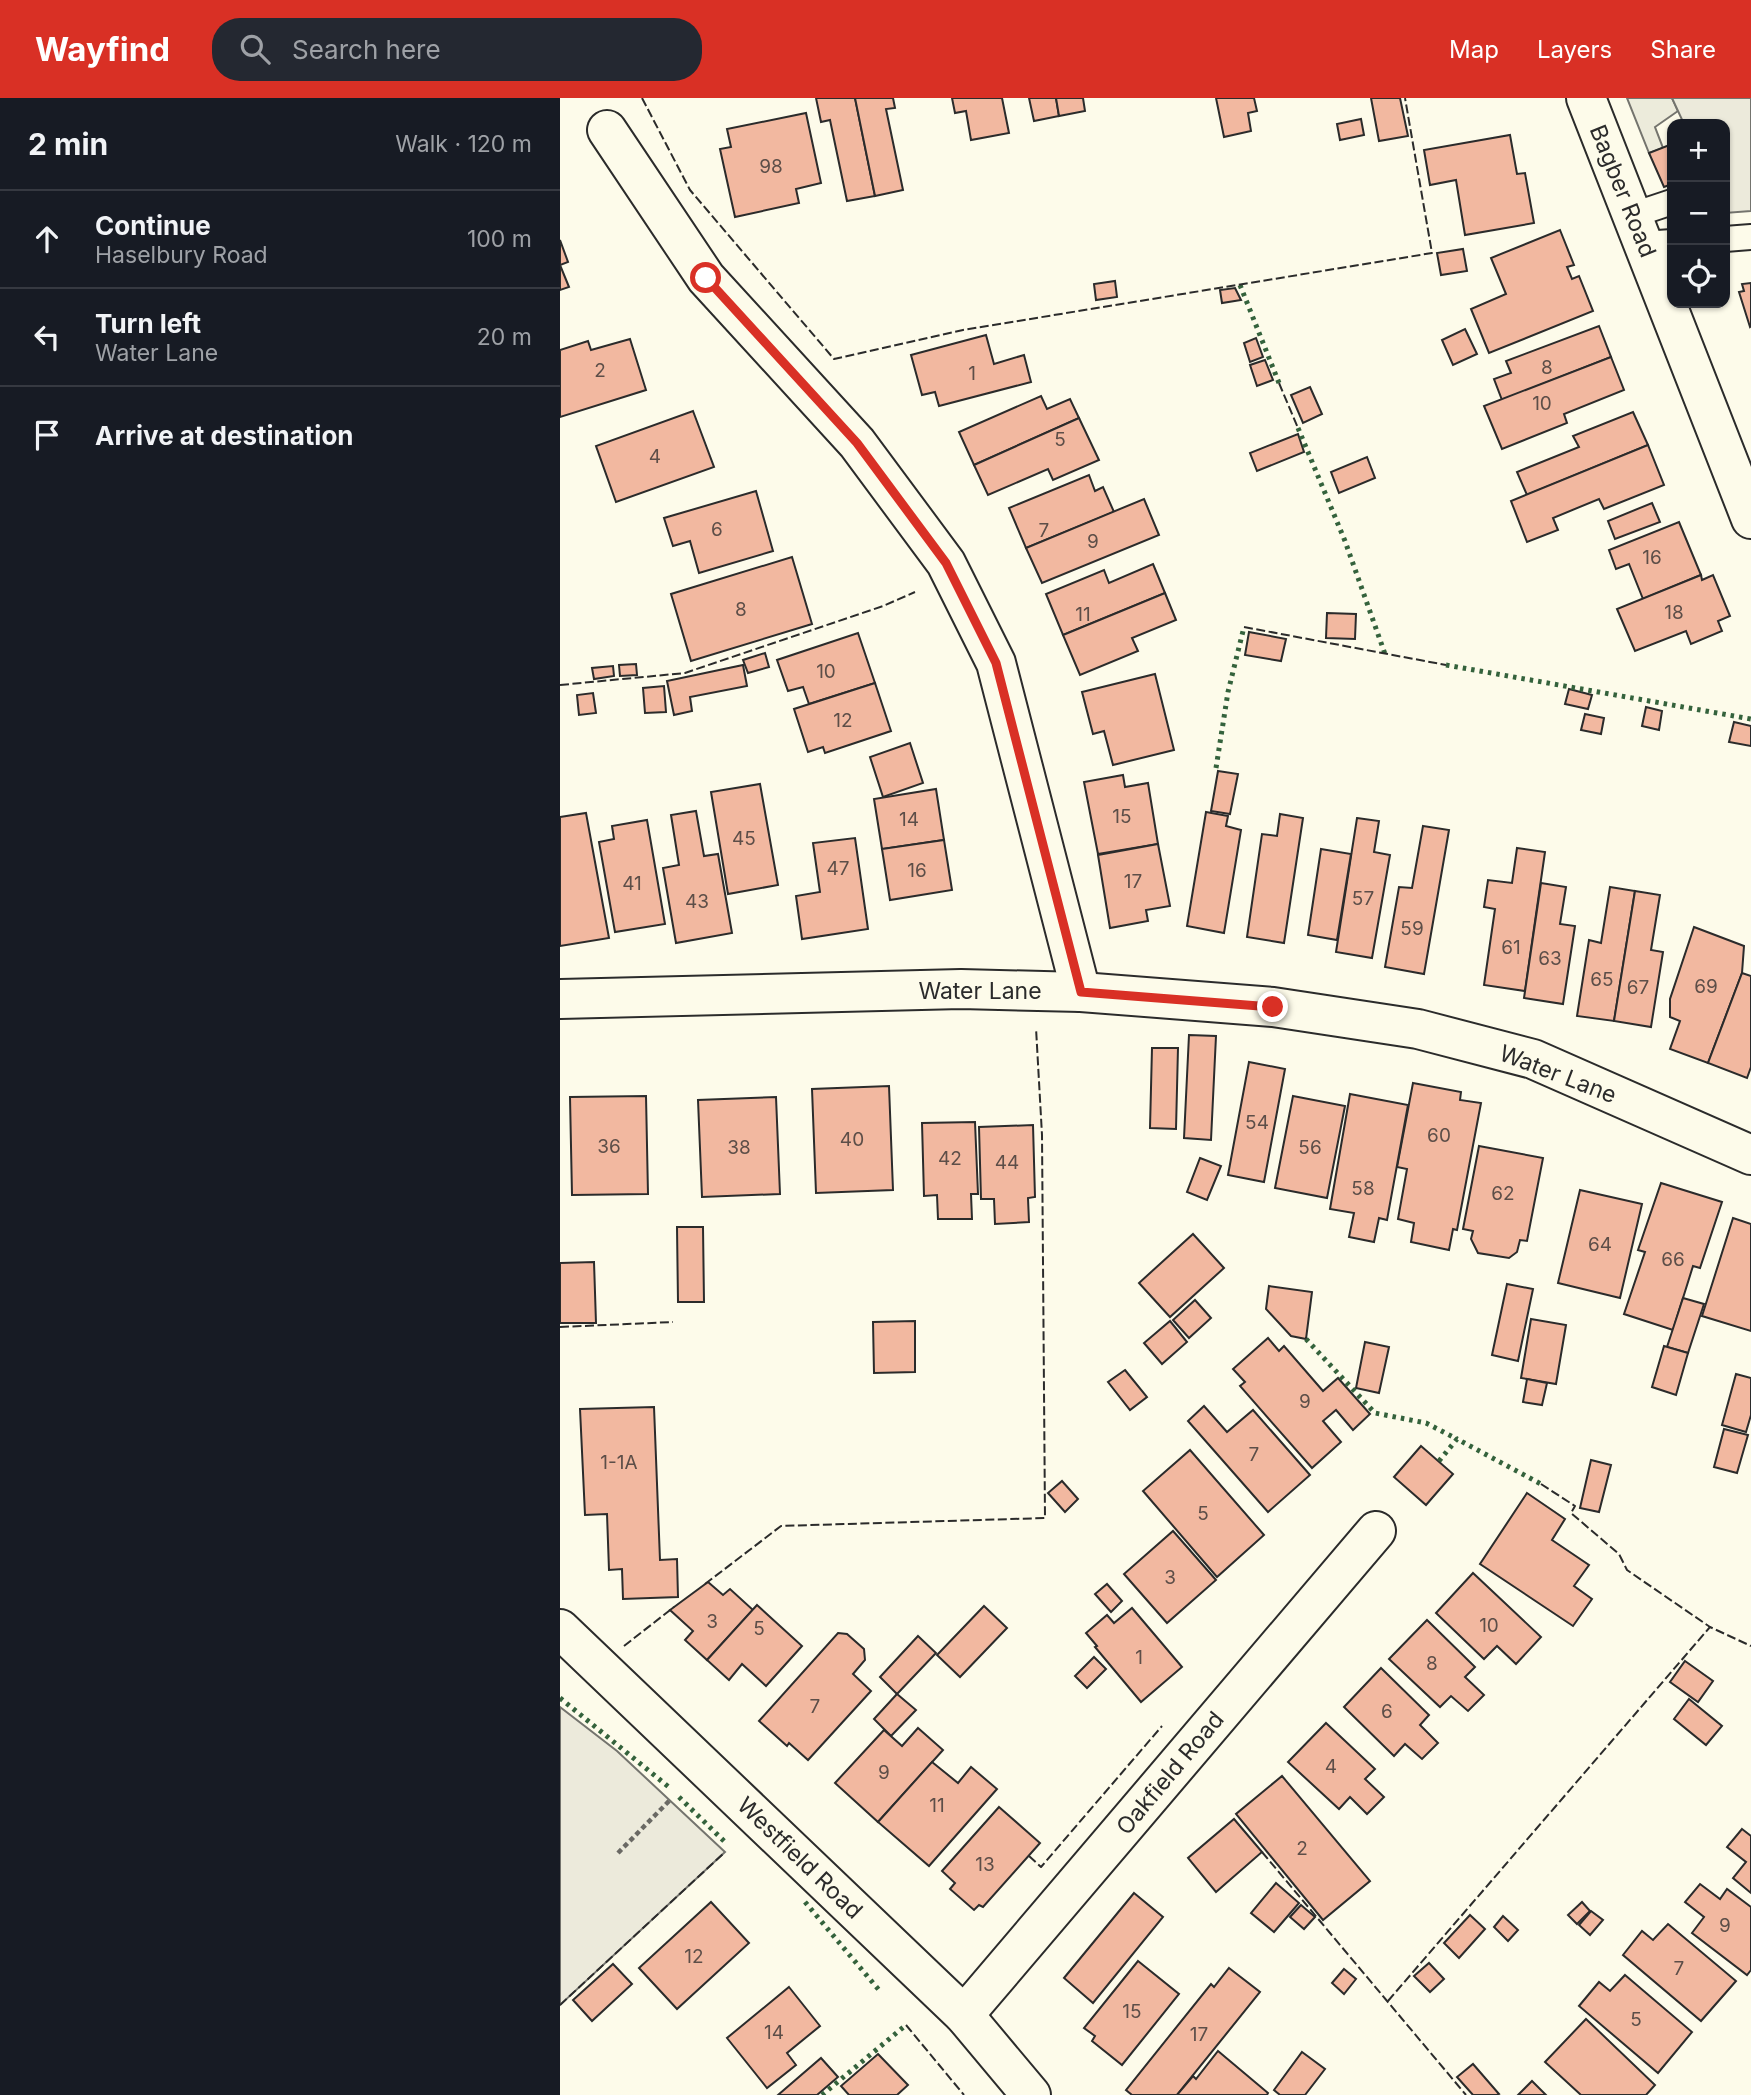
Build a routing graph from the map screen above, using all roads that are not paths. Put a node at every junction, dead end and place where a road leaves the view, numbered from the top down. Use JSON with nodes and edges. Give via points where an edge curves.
{"nodes":[{"id":1,"x":1586,"y":98,"type":"edge"},
{"id":2,"x":607,"y":130,"type":"dead end"},
{"id":3,"x":1667,"y":209,"type":"edge"},
{"id":4,"x":1650,"y":234,"type":"edge"},
{"id":5,"x":1751,"y":237,"type":"edge"},
{"id":6,"x":1730,"y":239,"type":"edge"},
{"id":7,"x":1751,"y":519,"type":"edge"},
{"id":8,"x":1081,"y":992,"type":"junction"},
{"id":9,"x":560,"y":999,"type":"edge"},
{"id":10,"x":1751,"y":1156,"type":"edge"},
{"id":11,"x":1376,"y":1531,"type":"dead end"},
{"id":12,"x":560,"y":1629,"type":"edge"},
{"id":13,"x":964,"y":2015,"type":"junction"},
{"id":14,"x":1031,"y":2095,"type":"edge"}],
"edges":[{"from":1,"to":4,"type":"street","name":"Bagber Road"},
{"from":2,"to":8,"type":"street","via":[[706,278],[857,443],[946,563],[996,663]]},
{"from":3,"to":4,"type":"lane"},
{"from":4,"to":7,"type":"street","name":"Bagber Road"},
{"from":5,"to":6,"type":"lane"},
{"from":8,"to":9,"type":"street","name":"Water Lane","via":[[961,989]]},
{"from":8,"to":10,"type":"street","name":"Water Lane","via":[[1273,1007],[1418,1029],[1533,1059]]},
{"from":11,"to":13,"type":"street","name":"Oakfield Road"},
{"from":12,"to":13,"type":"street","name":"Westfield Road"},
{"from":13,"to":14,"type":"street","name":"Westfield Road"}]}
